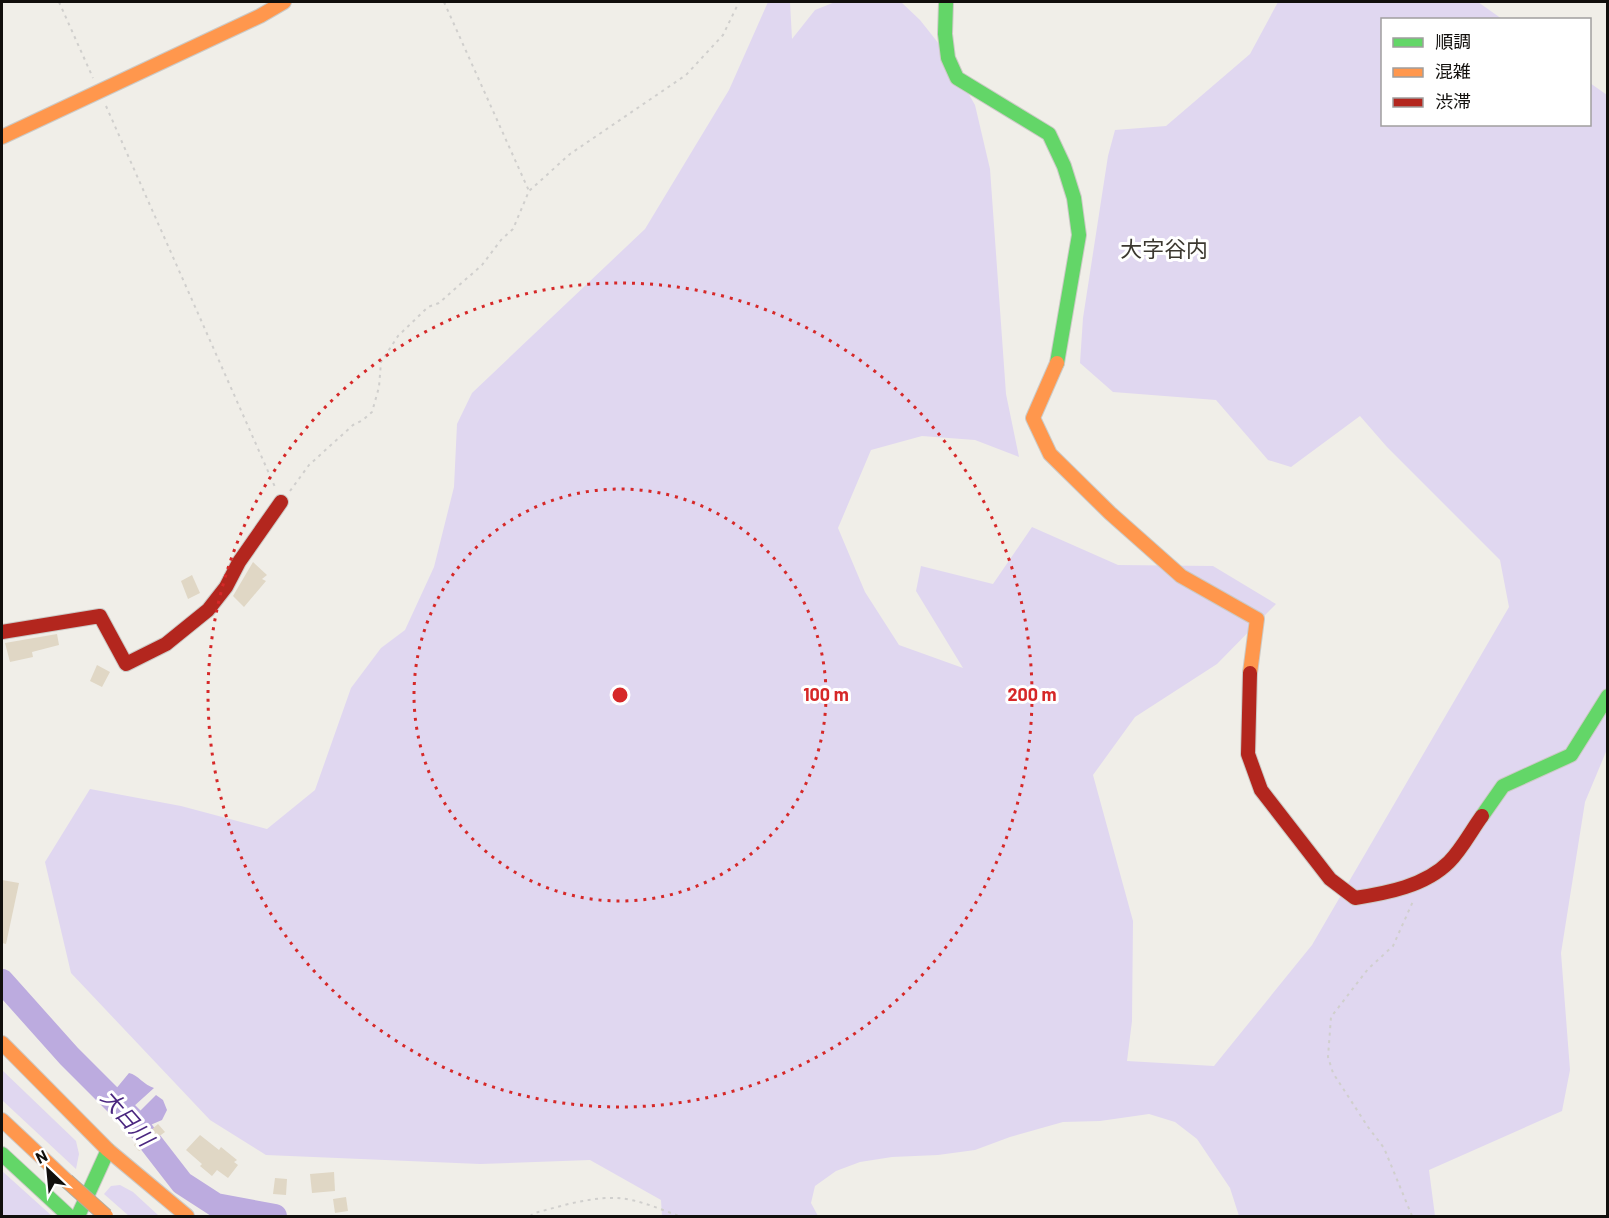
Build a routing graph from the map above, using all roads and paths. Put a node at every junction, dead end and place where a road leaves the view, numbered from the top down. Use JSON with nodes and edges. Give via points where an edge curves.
{"nodes":[{"id":1,"x":59,"y":2,"type":"edge"},
{"id":2,"x":284,"y":2,"type":"edge"},
{"id":3,"x":444,"y":2,"type":"edge"},
{"id":4,"x":739,"y":2,"type":"edge"},
{"id":5,"x":946,"y":2,"type":"edge"},
{"id":6,"x":99,"y":92,"type":"junction"},
{"id":7,"x":2,"y":137,"type":"edge"},
{"id":8,"x":529,"y":191,"type":"junction"},
{"id":9,"x":281,"y":502,"type":"junction"},
{"id":10,"x":2,"y":632,"type":"edge"},
{"id":11,"x":1608,"y":696,"type":"edge"},
{"id":12,"x":1423,"y":880,"type":"junction"},
{"id":13,"x":2,"y":1043,"type":"edge"},
{"id":14,"x":2,"y":1120,"type":"edge"},
{"id":15,"x":108,"y":1150,"type":"junction"},
{"id":16,"x":2,"y":1154,"type":"edge"},
{"id":17,"x":69,"y":1216,"type":"edge"},
{"id":18,"x":78,"y":1216,"type":"edge"},
{"id":19,"x":106,"y":1216,"type":"edge"},
{"id":20,"x":187,"y":1216,"type":"edge"},
{"id":21,"x":530,"y":1216,"type":"edge"},
{"id":22,"x":679,"y":1216,"type":"edge"},
{"id":23,"x":1412,"y":1216,"type":"edge"}],
"edges":[{"from":1,"to":6,"type":"path"},
{"from":2,"to":6,"type":"main road"},
{"from":3,"to":8,"type":"path"},
{"from":4,"to":8,"type":"path","via":[[723,35],[686,75],[570,154]]},
{"from":5,"to":12,"type":"main road","via":[[948,58],[957,78],[1049,134],[1074,198],[1079,235],[1057,363],[1034,418],[1050,454],[1181,576],[1257,619],[1249,685],[1248,754],[1261,790],[1330,879],[1355,898],[1383,894]]},
{"from":6,"to":7,"type":"main road"},
{"from":6,"to":9,"type":"path"},
{"from":8,"to":9,"type":"path","via":[[513,229],[482,265],[398,336],[381,362],[372,412],[309,465]]},
{"from":9,"to":10,"type":"main road","via":[[208,610],[166,644],[126,663],[100,616]]},
{"from":11,"to":12,"type":"main road","via":[[1571,755],[1503,786],[1449,862]]},
{"from":12,"to":23,"type":"path","via":[[1393,946],[1368,969],[1331,1017],[1328,1057],[1333,1073],[1384,1148]]},
{"from":13,"to":15,"type":"main road"},
{"from":14,"to":19,"type":"main road","bridge":true},
{"from":15,"to":18,"type":"main road"},
{"from":15,"to":20,"type":"main road"},
{"from":16,"to":17,"type":"main road"},
{"from":21,"to":22,"type":"path","via":[[588,1200],[618,1198]]}]}
